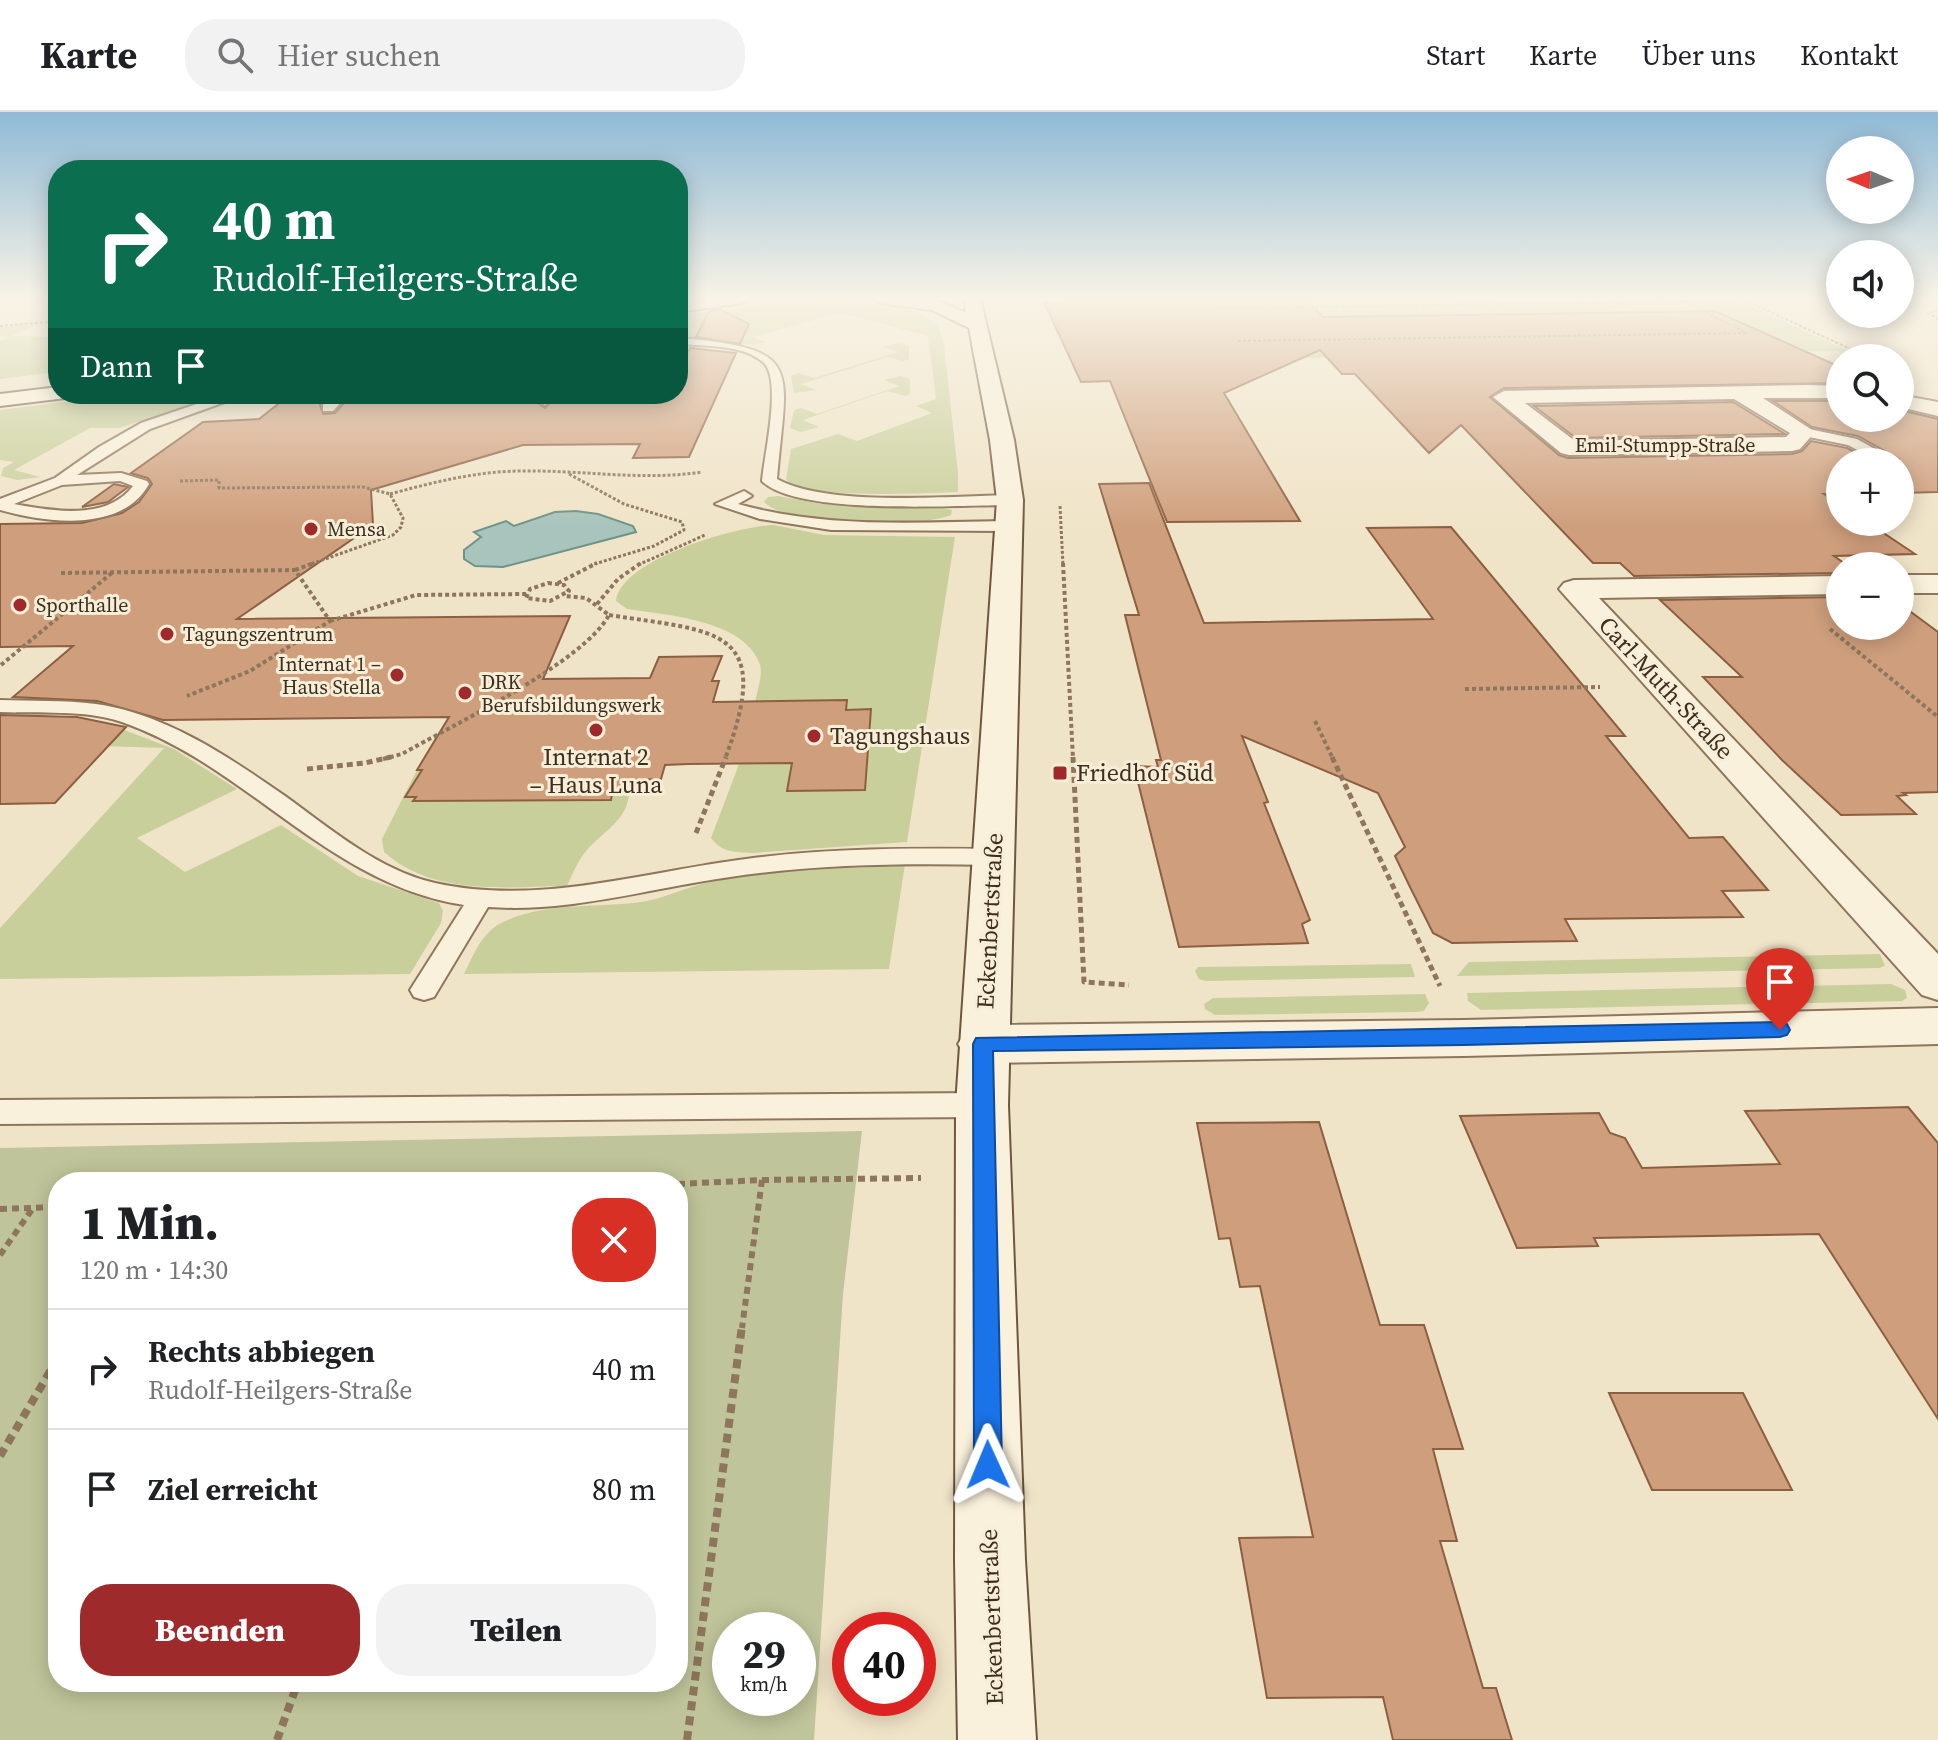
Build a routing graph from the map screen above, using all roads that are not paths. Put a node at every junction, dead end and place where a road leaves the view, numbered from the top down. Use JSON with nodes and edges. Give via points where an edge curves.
{"nodes":[{"id":1,"x":782,"y":374,"type":"edge"},
{"id":2,"x":988,"y":374,"type":"edge"},
{"id":3,"x":48,"y":380,"type":"edge"},
{"id":4,"x":0,"y":386,"type":"edge"},
{"id":5,"x":1826,"y":392,"type":"edge"},
{"id":6,"x":1739,"y":393,"type":"junction"},
{"id":7,"x":48,"y":394,"type":"edge"},
{"id":8,"x":0,"y":400,"type":"edge"},
{"id":9,"x":793,"y":403,"type":"dead end"},
{"id":10,"x":1914,"y":403,"type":"edge"},
{"id":11,"x":205,"y":404,"type":"edge"},
{"id":12,"x":332,"y":404,"type":"edge"},
{"id":13,"x":779,"y":407,"type":"junction"},
{"id":14,"x":1935,"y":407,"type":"edge"},
{"id":15,"x":328,"y":408,"type":"dead end"},
{"id":16,"x":1804,"y":432,"type":"junction"},
{"id":17,"x":791,"y":440,"type":"dead end"},
{"id":18,"x":773,"y":446,"type":"junction"},
{"id":19,"x":1864,"y":448,"type":"edge"},
{"id":20,"x":60,"y":481,"type":"junction"},
{"id":21,"x":0,"y":485,"type":"edge"},
{"id":22,"x":32,"y":492,"type":"junction"},
{"id":23,"x":744,"y":496,"type":"dead end"},
{"id":24,"x":0,"y":505,"type":"edge"},
{"id":25,"x":1009,"y":513,"type":"junction"},
{"id":26,"x":1914,"y":584,"type":"edge"},
{"id":27,"x":1938,"y":584,"type":"edge"},
{"id":28,"x":1826,"y":585,"type":"edge"},
{"id":29,"x":0,"y":706,"type":"edge"},
{"id":30,"x":993,"y":857,"type":"junction"},
{"id":31,"x":481,"y":898,"type":"junction"},
{"id":32,"x":1938,"y":983,"type":"edge"},
{"id":33,"x":424,"y":990,"type":"dead end"},
{"id":34,"x":1938,"y":1026,"type":"edge"},
{"id":35,"x":983,"y":1044,"type":"junction"},
{"id":36,"x":982,"y":1105,"type":"junction"},
{"id":37,"x":0,"y":1112,"type":"edge"},
{"id":38,"x":997,"y":1740,"type":"edge"}],
"edges":[{"from":1,"to":13,"type":"lane"},
{"from":2,"to":25,"type":"street","name":"Eckenbertstraße","via":[[1002,440]]},
{"from":3,"to":4,"type":"street"},
{"from":5,"to":6,"type":"street","name":"Emil-Stumpp-Straße"},
{"from":6,"to":16,"type":"street","name":"Emil-Stumpp-Straße"},
{"from":6,"to":16,"type":"street","name":"Emil-Stumpp-Straße","via":[[1504,397],[1569,448],[1792,444]]},
{"from":7,"to":8,"type":"street"},
{"from":9,"to":13,"type":"lane"},
{"from":10,"to":14,"type":"street"},
{"from":11,"to":20,"type":"lane","via":[[133,430]]},
{"from":12,"to":15,"type":"lane"},
{"from":13,"to":18,"type":"lane"},
{"from":16,"to":19,"type":"lane"},
{"from":17,"to":18,"type":"lane"},
{"from":18,"to":25,"type":"lane","via":[[769,481],[775,487],[809,496]]},
{"from":20,"to":22,"type":"lane"},
{"from":20,"to":24,"type":"lane","via":[[121,477],[142,484],[112,512],[36,513]]},
{"from":21,"to":22,"type":"lane"},
{"from":22,"to":24,"type":"lane"},
{"from":23,"to":25,"type":"lane","via":[[723,504],[828,527],[863,529]]},
{"from":25,"to":30,"type":"street","name":"Eckenbertstraße"},
{"from":26,"to":27,"type":"street"},
{"from":28,"to":32,"type":"street","name":"Carl-Muth-Straße","via":[[1574,589]]},
{"from":29,"to":31,"type":"lane","via":[[90,709],[125,717],[166,734],[263,792],[382,874],[427,890]]},
{"from":30,"to":31,"type":"lane","via":[[807,860],[575,895]]},
{"from":30,"to":35,"type":"street","name":"Eckenbertstraße"},
{"from":31,"to":33,"type":"lane"},
{"from":34,"to":35,"type":"street"},
{"from":35,"to":36,"type":"street","name":"Eckenbertstraße"},
{"from":36,"to":37,"type":"lane"},
{"from":36,"to":38,"type":"street","name":"Eckenbertstraße"}]}
